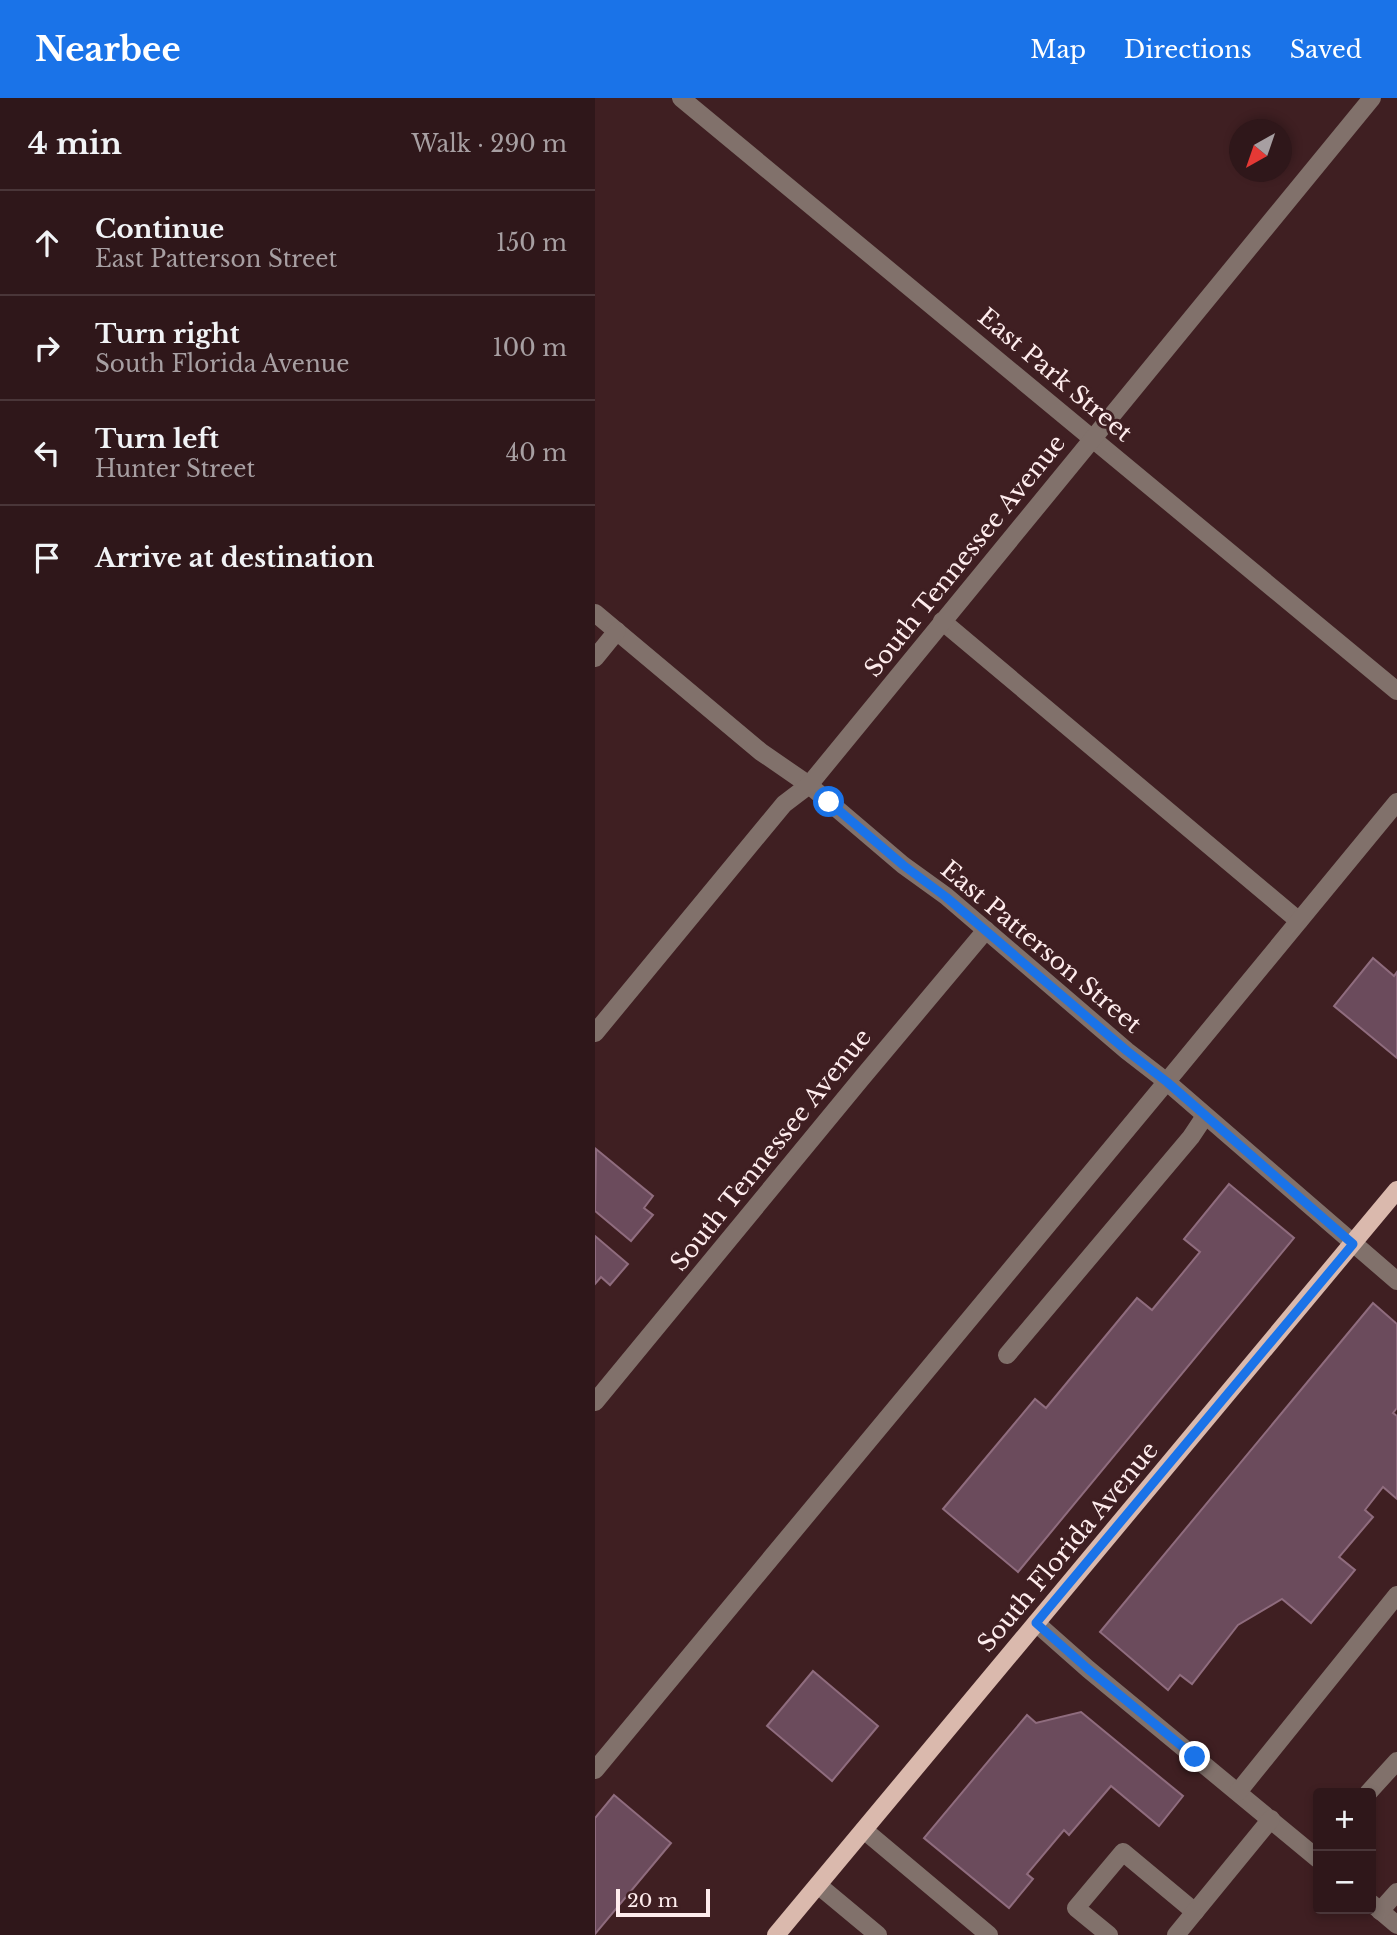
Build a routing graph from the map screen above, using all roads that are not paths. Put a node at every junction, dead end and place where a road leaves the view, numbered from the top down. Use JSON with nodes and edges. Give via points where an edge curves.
{"nodes":[{"id":1,"x":681,"y":98,"type":"edge"},
{"id":2,"x":1373,"y":98,"type":"edge"},
{"id":3,"x":1093,"y":438,"type":"junction"},
{"id":4,"x":595,"y":613,"type":"edge"},
{"id":5,"x":943,"y":621,"type":"junction"},
{"id":6,"x":617,"y":631,"type":"junction"},
{"id":7,"x":595,"y":658,"type":"edge"},
{"id":8,"x":1395,"y":686,"type":"edge"},
{"id":9,"x":809,"y":785,"type":"junction"},
{"id":10,"x":1397,"y":802,"type":"edge"},
{"id":11,"x":1299,"y":921,"type":"junction"},
{"id":12,"x":986,"y":930,"type":"junction"},
{"id":13,"x":595,"y":1033,"type":"edge"},
{"id":14,"x":1167,"y":1082,"type":"junction"},
{"id":15,"x":1205,"y":1115,"type":"junction"},
{"id":16,"x":1397,"y":1189,"type":"edge"},
{"id":17,"x":1353,"y":1244,"type":"junction"},
{"id":18,"x":1397,"y":1281,"type":"edge"},
{"id":19,"x":1007,"y":1355,"type":"dead end"},
{"id":20,"x":595,"y":1402,"type":"edge"},
{"id":21,"x":1395,"y":1600,"type":"edge"},
{"id":22,"x":1036,"y":1623,"type":"junction"},
{"id":23,"x":1397,"y":1760,"type":"edge"},
{"id":24,"x":595,"y":1770,"type":"edge"},
{"id":25,"x":1372,"y":1788,"type":"edge"},
{"id":26,"x":1238,"y":1792,"type":"junction"},
{"id":27,"x":1271,"y":1819,"type":"junction"},
{"id":28,"x":864,"y":1830,"type":"junction"},
{"id":29,"x":1313,"y":1853,"type":"edge"},
{"id":30,"x":818,"y":1885,"type":"junction"},
{"id":31,"x":1397,"y":1892,"type":"edge"},
{"id":32,"x":1376,"y":1907,"type":"edge"},
{"id":33,"x":1195,"y":1912,"type":"junction"},
{"id":34,"x":1397,"y":1925,"type":"edge"},
{"id":35,"x":776,"y":1935,"type":"edge"},
{"id":36,"x":878,"y":1935,"type":"edge"},
{"id":37,"x":989,"y":1935,"type":"edge"},
{"id":38,"x":1109,"y":1935,"type":"edge"},
{"id":39,"x":1176,"y":1935,"type":"edge"}],
"edges":[{"from":1,"to":3,"type":"street","name":"East Park Street"},
{"from":2,"to":3,"type":"street","name":"South Tennessee Avenue"},
{"from":3,"to":5,"type":"street","name":"South Tennessee Avenue"},
{"from":3,"to":8,"type":"street","name":"East Park Street"},
{"from":4,"to":6,"type":"street","name":"East Patterson Street"},
{"from":5,"to":9,"type":"street","name":"South Tennessee Avenue"},
{"from":5,"to":11,"type":"street"},
{"from":6,"to":7,"type":"street"},
{"from":6,"to":9,"type":"street","name":"East Patterson Street","via":[[761,752]]},
{"from":9,"to":12,"type":"street","name":"East Patterson Street"},
{"from":9,"to":13,"type":"street","name":"South Tennessee Avenue","via":[[784,804]]},
{"from":10,"to":11,"type":"street"},
{"from":11,"to":14,"type":"street"},
{"from":12,"to":14,"type":"street","name":"East Patterson Street"},
{"from":12,"to":20,"type":"street","name":"South Tennessee Avenue"},
{"from":14,"to":15,"type":"street","name":"East Patterson Street"},
{"from":14,"to":24,"type":"street"},
{"from":15,"to":17,"type":"street","name":"East Patterson Street"},
{"from":15,"to":19,"type":"street"},
{"from":16,"to":17,"type":"main road","name":"South Florida Avenue"},
{"from":17,"to":18,"type":"street","name":"East Patterson Street"},
{"from":17,"to":22,"type":"main road","name":"South Florida Avenue"},
{"from":21,"to":26,"type":"street"},
{"from":22,"to":26,"type":"street"},
{"from":22,"to":28,"type":"main road","name":"South Florida Avenue"},
{"from":23,"to":25,"type":"street"},
{"from":26,"to":27,"type":"street"},
{"from":27,"to":29,"type":"street"},
{"from":27,"to":33,"type":"street"},
{"from":28,"to":30,"type":"main road","name":"South Florida Avenue"},
{"from":28,"to":37,"type":"street"},
{"from":30,"to":35,"type":"main road","name":"South Florida Avenue"},
{"from":30,"to":36,"type":"street"},
{"from":31,"to":32,"type":"street"},
{"from":32,"to":34,"type":"street"},
{"from":33,"to":38,"type":"street","via":[[1123,1852],[1076,1908]]},
{"from":33,"to":39,"type":"street"}]}
